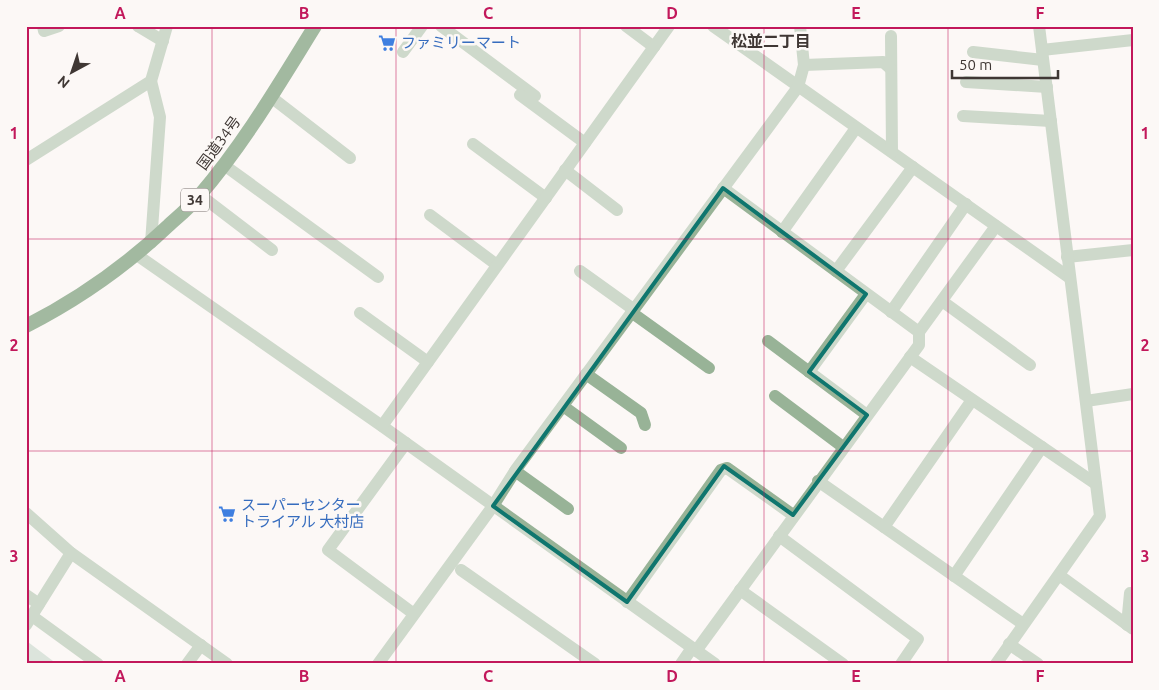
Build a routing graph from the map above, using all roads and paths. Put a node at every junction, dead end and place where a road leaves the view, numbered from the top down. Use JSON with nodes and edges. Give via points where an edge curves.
{"nodes":[{"id":1,"x":43,"y":26,"type":"edge"},
{"id":2,"x":59,"y":26,"type":"edge"},
{"id":3,"x":138,"y":26,"type":"edge"},
{"id":4,"x":167,"y":26,"type":"edge"},
{"id":5,"x":315,"y":26,"type":"edge"},
{"id":6,"x":626,"y":26,"type":"edge"},
{"id":7,"x":669,"y":26,"type":"edge"},
{"id":8,"x":713,"y":26,"type":"edge"},
{"id":9,"x":800,"y":26,"type":"edge"},
{"id":10,"x":1039,"y":26,"type":"edge"},
{"id":11,"x":430,"y":28,"type":"edge"},
{"id":12,"x":891,"y":36,"type":"dead end"},
{"id":13,"x":1133,"y":40,"type":"edge"},
{"id":14,"x":163,"y":42,"type":"junction"},
{"id":15,"x":654,"y":47,"type":"junction"},
{"id":16,"x":403,"y":52,"type":"dead end"},
{"id":17,"x":972,"y":52,"type":"dead end"},
{"id":18,"x":1043,"y":55,"type":"junction"},
{"id":19,"x":804,"y":65,"type":"junction"},
{"id":20,"x":891,"y":69,"type":"junction"},
{"id":21,"x":499,"y":80,"type":"dead end"},
{"id":22,"x":151,"y":81,"type":"junction"},
{"id":23,"x":966,"y":82,"type":"dead end"},
{"id":24,"x":798,"y":87,"type":"junction"},
{"id":25,"x":1047,"y":87,"type":"junction"},
{"id":26,"x":535,"y":96,"type":"dead end"},
{"id":27,"x":271,"y":97,"type":"junction"},
{"id":28,"x":963,"y":116,"type":"dead end"},
{"id":29,"x":1051,"y":121,"type":"junction"},
{"id":30,"x":856,"y":128,"type":"junction"},
{"id":31,"x":584,"y":143,"type":"junction"},
{"id":32,"x":473,"y":144,"type":"dead end"},
{"id":33,"x":892,"y":152,"type":"junction"},
{"id":34,"x":350,"y":158,"type":"dead end"},
{"id":35,"x":26,"y":160,"type":"edge"},
{"id":36,"x":224,"y":165,"type":"junction"},
{"id":37,"x":913,"y":167,"type":"junction"},
{"id":38,"x":565,"y":170,"type":"junction"},
{"id":39,"x":723,"y":188,"type":"junction"},
{"id":40,"x":200,"y":195,"type":"junction"},
{"id":41,"x":546,"y":198,"type":"junction"},
{"id":42,"x":966,"y":204,"type":"junction"},
{"id":43,"x":617,"y":210,"type":"dead end"},
{"id":44,"x":430,"y":216,"type":"dead end"},
{"id":45,"x":996,"y":226,"type":"junction"},
{"id":46,"x":782,"y":232,"type":"junction"},
{"id":47,"x":150,"y":243,"type":"junction"},
{"id":48,"x":272,"y":250,"type":"dead end"},
{"id":49,"x":1133,"y":250,"type":"edge"},
{"id":50,"x":137,"y":255,"type":"junction"},
{"id":51,"x":1067,"y":257,"type":"junction"},
{"id":52,"x":497,"y":265,"type":"junction"},
{"id":53,"x":580,"y":271,"type":"dead end"},
{"id":54,"x":836,"y":271,"type":"junction"},
{"id":55,"x":378,"y":277,"type":"dead end"},
{"id":56,"x":1070,"y":278,"type":"junction"},
{"id":57,"x":866,"y":294,"type":"junction"},
{"id":58,"x":942,"y":301,"type":"junction"},
{"id":59,"x":632,"y":311,"type":"junction"},
{"id":60,"x":891,"y":312,"type":"junction"},
{"id":61,"x":360,"y":313,"type":"dead end"},
{"id":62,"x":26,"y":326,"type":"edge"},
{"id":63,"x":919,"y":332,"type":"junction"},
{"id":64,"x":768,"y":341,"type":"dead end"},
{"id":65,"x":910,"y":357,"type":"junction"},
{"id":66,"x":428,"y":362,"type":"junction"},
{"id":67,"x":1030,"y":365,"type":"dead end"},
{"id":68,"x":709,"y":368,"type":"dead end"},
{"id":69,"x":809,"y":372,"type":"junction"},
{"id":70,"x":586,"y":374,"type":"junction"},
{"id":71,"x":1133,"y":394,"type":"edge"},
{"id":72,"x":775,"y":396,"type":"dead end"},
{"id":73,"x":972,"y":400,"type":"junction"},
{"id":74,"x":1086,"y":401,"type":"junction"},
{"id":75,"x":563,"y":406,"type":"junction"},
{"id":76,"x":867,"y":415,"type":"junction"},
{"id":77,"x":645,"y":425,"type":"dead end"},
{"id":78,"x":382,"y":426,"type":"junction"},
{"id":79,"x":406,"y":443,"type":"junction"},
{"id":80,"x":843,"y":447,"type":"junction"},
{"id":81,"x":1042,"y":447,"type":"junction"},
{"id":82,"x":621,"y":448,"type":"dead end"},
{"id":83,"x":515,"y":471,"type":"junction"},
{"id":84,"x":818,"y":481,"type":"junction"},
{"id":85,"x":1096,"y":484,"type":"junction"},
{"id":86,"x":493,"y":506,"type":"junction"},
{"id":87,"x":568,"y":509,"type":"dead end"},
{"id":88,"x":26,"y":513,"type":"edge"},
{"id":89,"x":793,"y":515,"type":"junction"},
{"id":90,"x":884,"y":527,"type":"junction"},
{"id":91,"x":778,"y":536,"type":"junction"},
{"id":92,"x":71,"y":553,"type":"junction"},
{"id":93,"x":460,"y":570,"type":"dead end"},
{"id":94,"x":1058,"y":575,"type":"junction"},
{"id":95,"x":954,"y":576,"type":"junction"},
{"id":96,"x":740,"y":590,"type":"junction"},
{"id":97,"x":1130,"y":593,"type":"dead end"},
{"id":98,"x":26,"y":595,"type":"edge"},
{"id":99,"x":627,"y":602,"type":"junction"},
{"id":100,"x":39,"y":604,"type":"junction"},
{"id":101,"x":414,"y":614,"type":"junction"},
{"id":102,"x":29,"y":621,"type":"edge"},
{"id":103,"x":1023,"y":624,"type":"junction"},
{"id":104,"x":1130,"y":627,"type":"edge"},
{"id":105,"x":1009,"y":644,"type":"junction"},
{"id":106,"x":201,"y":645,"type":"junction"},
{"id":107,"x":694,"y":650,"type":"junction"},
{"id":108,"x":98,"y":664,"type":"edge"},
{"id":109,"x":187,"y":664,"type":"edge"},
{"id":110,"x":227,"y":664,"type":"edge"},
{"id":111,"x":378,"y":664,"type":"edge"},
{"id":112,"x":595,"y":664,"type":"edge"},
{"id":113,"x":681,"y":664,"type":"edge"},
{"id":114,"x":715,"y":664,"type":"edge"},
{"id":115,"x":843,"y":664,"type":"edge"},
{"id":116,"x":901,"y":664,"type":"edge"},
{"id":117,"x":996,"y":664,"type":"edge"},
{"id":118,"x":1038,"y":664,"type":"edge"}],
"edges":[{"from":1,"to":2,"type":"street","via":[[44,31]]},
{"from":3,"to":14,"type":"street"},
{"from":4,"to":14,"type":"street"},
{"from":5,"to":27,"type":"highway","name":"国道34号","number":"34"},
{"from":6,"to":15,"type":"street"},
{"from":7,"to":15,"type":"street"},
{"from":8,"to":24,"type":"street"},
{"from":9,"to":19,"type":"street"},
{"from":10,"to":18,"type":"street"},
{"from":11,"to":16,"type":"street"},
{"from":11,"to":26,"type":"street"},
{"from":12,"to":20,"type":"street"},
{"from":13,"to":18,"type":"street"},
{"from":14,"to":22,"type":"street"},
{"from":15,"to":31,"type":"street"},
{"from":17,"to":18,"type":"street"},
{"from":18,"to":25,"type":"street"},
{"from":19,"to":20,"type":"street","via":[[883,62]]},
{"from":19,"to":24,"type":"street"},
{"from":20,"to":33,"type":"street"},
{"from":21,"to":31,"type":"street"},
{"from":22,"to":35,"type":"street"},
{"from":22,"to":47,"type":"street","via":[[160,117]]},
{"from":23,"to":25,"type":"street"},
{"from":24,"to":30,"type":"street"},
{"from":24,"to":39,"type":"street"},
{"from":25,"to":29,"type":"street"},
{"from":27,"to":34,"type":"street"},
{"from":27,"to":36,"type":"highway","name":"国道34号","number":"34"},
{"from":28,"to":29,"type":"street"},
{"from":29,"to":51,"type":"street"},
{"from":30,"to":33,"type":"street"},
{"from":30,"to":46,"type":"street"},
{"from":31,"to":38,"type":"street"},
{"from":32,"to":41,"type":"street"},
{"from":33,"to":37,"type":"street"},
{"from":36,"to":40,"type":"highway","name":"国道34号","number":"34"},
{"from":36,"to":55,"type":"street"},
{"from":37,"to":42,"type":"street"},
{"from":37,"to":54,"type":"street"},
{"from":38,"to":41,"type":"street"},
{"from":38,"to":43,"type":"street"},
{"from":39,"to":46,"type":"street"},
{"from":39,"to":59,"type":"street"},
{"from":40,"to":47,"type":"highway","name":"国道34号","number":"34"},
{"from":40,"to":48,"type":"street"},
{"from":41,"to":52,"type":"street"},
{"from":42,"to":45,"type":"street"},
{"from":42,"to":60,"type":"street"},
{"from":44,"to":52,"type":"street"},
{"from":45,"to":56,"type":"street"},
{"from":45,"to":58,"type":"street"},
{"from":46,"to":54,"type":"street"},
{"from":47,"to":50,"type":"highway","name":"国道34号","number":"34"},
{"from":49,"to":51,"type":"street"},
{"from":50,"to":62,"type":"highway","name":"国道34号","number":"34","via":[[101,283]]},
{"from":50,"to":78,"type":"street"},
{"from":51,"to":56,"type":"street"},
{"from":52,"to":66,"type":"street"},
{"from":53,"to":59,"type":"street"},
{"from":54,"to":57,"type":"street"},
{"from":56,"to":74,"type":"street"},
{"from":57,"to":60,"type":"street"},
{"from":57,"to":69,"type":"street"},
{"from":58,"to":63,"type":"street"},
{"from":58,"to":67,"type":"street"},
{"from":59,"to":68,"type":"street"},
{"from":59,"to":70,"type":"street"},
{"from":60,"to":63,"type":"street"},
{"from":61,"to":66,"type":"street"},
{"from":63,"to":65,"type":"street","via":[[918,345]]},
{"from":64,"to":69,"type":"street"},
{"from":65,"to":73,"type":"street"},
{"from":65,"to":76,"type":"street"},
{"from":66,"to":78,"type":"street"},
{"from":69,"to":76,"type":"street"},
{"from":70,"to":75,"type":"street"},
{"from":70,"to":77,"type":"street","via":[[641,413]]},
{"from":71,"to":74,"type":"street"},
{"from":72,"to":80,"type":"street"},
{"from":73,"to":81,"type":"street"},
{"from":73,"to":90,"type":"street"},
{"from":74,"to":85,"type":"street"},
{"from":75,"to":82,"type":"street"},
{"from":75,"to":83,"type":"street"},
{"from":76,"to":80,"type":"street"},
{"from":78,"to":79,"type":"street"},
{"from":79,"to":86,"type":"street"},
{"from":79,"to":101,"type":"street","via":[[328,550]]},
{"from":80,"to":84,"type":"street"},
{"from":81,"to":85,"type":"street"},
{"from":81,"to":95,"type":"street"},
{"from":83,"to":86,"type":"street"},
{"from":83,"to":87,"type":"street"},
{"from":84,"to":89,"type":"street"},
{"from":84,"to":90,"type":"street"},
{"from":85,"to":94,"type":"street","via":[[1100,516]]},
{"from":86,"to":99,"type":"street"},
{"from":86,"to":101,"type":"street"},
{"from":88,"to":92,"type":"street"},
{"from":89,"to":91,"type":"street"},
{"from":89,"to":99,"type":"street","via":[[727,468],[721,470]]},
{"from":90,"to":95,"type":"street"},
{"from":91,"to":96,"type":"street"},
{"from":91,"to":116,"type":"street","via":[[918,639]]},
{"from":92,"to":100,"type":"street"},
{"from":92,"to":106,"type":"street"},
{"from":93,"to":112,"type":"street"},
{"from":94,"to":103,"type":"street"},
{"from":94,"to":104,"type":"street"},
{"from":95,"to":103,"type":"street"},
{"from":96,"to":107,"type":"street"},
{"from":96,"to":115,"type":"street"},
{"from":97,"to":104,"type":"street"},
{"from":98,"to":100,"type":"street"},
{"from":99,"to":107,"type":"street"},
{"from":100,"to":102,"type":"street"},
{"from":101,"to":111,"type":"street"},
{"from":102,"to":108,"type":"street"},
{"from":103,"to":105,"type":"street"},
{"from":105,"to":117,"type":"street"},
{"from":105,"to":118,"type":"street"},
{"from":106,"to":109,"type":"street"},
{"from":106,"to":110,"type":"street"},
{"from":107,"to":113,"type":"street"},
{"from":107,"to":114,"type":"street"}]}
